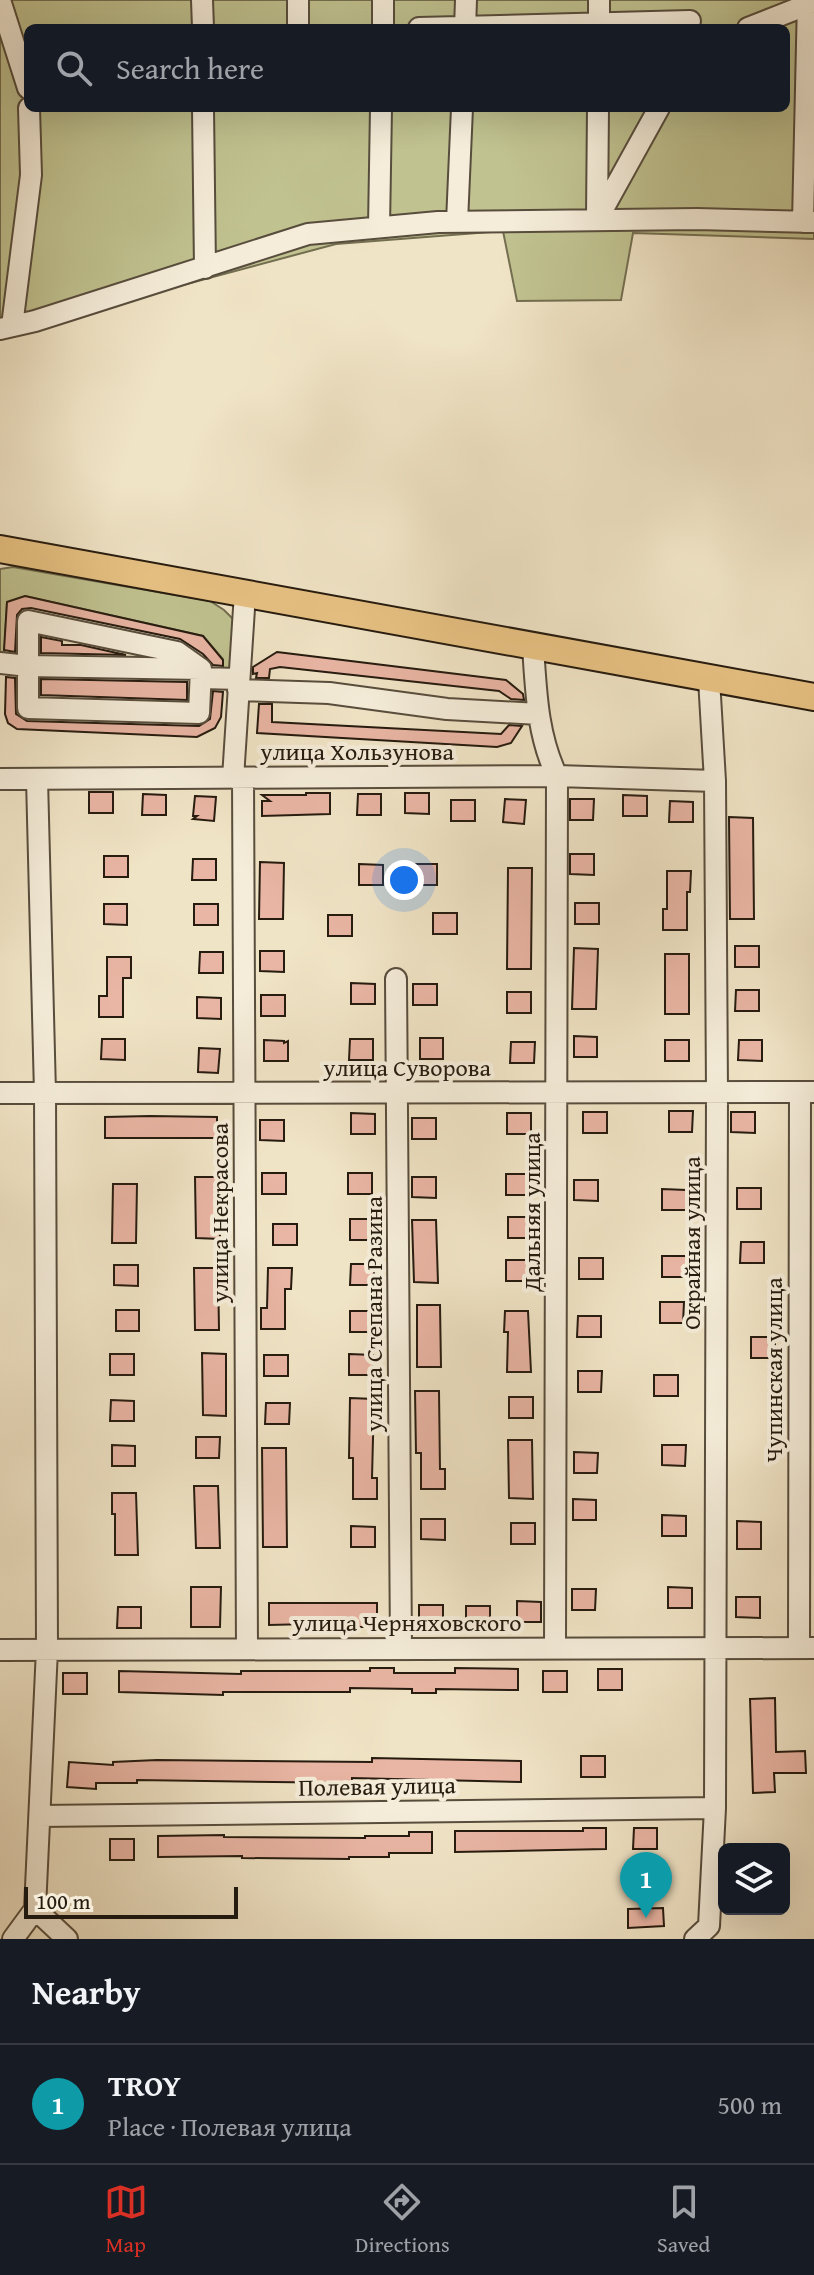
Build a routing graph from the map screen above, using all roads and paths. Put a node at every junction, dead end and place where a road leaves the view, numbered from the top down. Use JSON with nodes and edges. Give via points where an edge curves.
{"nodes":[{"id":1,"x":0,"y":0,"type":"edge"},
{"id":2,"x":202,"y":0,"type":"edge"},
{"id":3,"x":298,"y":0,"type":"edge"},
{"id":4,"x":383,"y":0,"type":"edge"},
{"id":5,"x":466,"y":0,"type":"edge"},
{"id":6,"x":599,"y":0,"type":"edge"},
{"id":7,"x":810,"y":2,"type":"edge"},
{"id":8,"x":690,"y":16,"type":"edge"},
{"id":9,"x":203,"y":24,"type":"edge"},
{"id":10,"x":298,"y":24,"type":"edge"},
{"id":11,"x":383,"y":24,"type":"edge"},
{"id":12,"x":465,"y":24,"type":"edge"},
{"id":13,"x":599,"y":24,"type":"edge"},
{"id":14,"x":617,"y":24,"type":"edge"},
{"id":15,"x":758,"y":24,"type":"edge"},
{"id":16,"x":24,"y":75,"type":"edge"},
{"id":17,"x":29,"y":112,"type":"edge"},
{"id":18,"x":203,"y":112,"type":"edge"},
{"id":19,"x":381,"y":112,"type":"edge"},
{"id":20,"x":462,"y":112,"type":"edge"},
{"id":21,"x":598,"y":112,"type":"edge"},
{"id":22,"x":657,"y":112,"type":"edge"},
{"id":23,"x":597,"y":220,"type":"junction"},
{"id":24,"x":457,"y":222,"type":"junction"},
{"id":25,"x":809,"y":222,"type":"edge"},
{"id":26,"x":379,"y":227,"type":"junction"},
{"id":27,"x":205,"y":268,"type":"junction"},
{"id":28,"x":6,"y":327,"type":"edge"},
{"id":29,"x":0,"y":549,"type":"edge"},
{"id":30,"x":245,"y":593,"type":"junction"},
{"id":31,"x":533,"y":646,"type":"junction"},
{"id":32,"x":0,"y":663,"type":"edge"},
{"id":33,"x":28,"y":666,"type":"junction"},
{"id":34,"x":201,"y":674,"type":"junction"},
{"id":35,"x":709,"y":679,"type":"junction"},
{"id":36,"x":239,"y":684,"type":"junction"},
{"id":37,"x":814,"y":697,"type":"edge"},
{"id":38,"x":539,"y":714,"type":"junction"},
{"id":39,"x":557,"y":776,"type":"junction"},
{"id":40,"x":238,"y":778,"type":"junction"},
{"id":41,"x":0,"y":779,"type":"edge"},
{"id":42,"x":37,"y":779,"type":"junction"},
{"id":43,"x":715,"y":781,"type":"junction"},
{"id":44,"x":396,"y":979,"type":"dead end"},
{"id":45,"x":717,"y":1092,"type":"junction"},
{"id":46,"x":807,"y":1092,"type":"edge"},
{"id":47,"x":0,"y":1093,"type":"edge"},
{"id":48,"x":45,"y":1093,"type":"junction"},
{"id":49,"x":244,"y":1093,"type":"junction"},
{"id":50,"x":397,"y":1093,"type":"junction"},
{"id":51,"x":557,"y":1093,"type":"junction"},
{"id":52,"x":716,"y":1647,"type":"junction"},
{"id":53,"x":401,"y":1648,"type":"junction"},
{"id":54,"x":555,"y":1648,"type":"junction"},
{"id":55,"x":806,"y":1648,"type":"edge"},
{"id":56,"x":47,"y":1649,"type":"junction"},
{"id":57,"x":247,"y":1649,"type":"junction"},
{"id":58,"x":0,"y":1650,"type":"edge"},
{"id":59,"x":715,"y":1808,"type":"junction"},
{"id":60,"x":40,"y":1816,"type":"junction"},
{"id":61,"x":35,"y":1909,"type":"junction"},
{"id":62,"x":706,"y":1935,"type":"edge"},
{"id":63,"x":13,"y":1939,"type":"edge"},
{"id":64,"x":67,"y":1939,"type":"edge"}],
"edges":[{"from":1,"to":16,"type":"street"},
{"from":2,"to":9,"type":"street"},
{"from":3,"to":10,"type":"street"},
{"from":4,"to":11,"type":"street"},
{"from":5,"to":12,"type":"street"},
{"from":6,"to":13,"type":"street"},
{"from":7,"to":15,"type":"street"},
{"from":7,"to":25,"type":"street"},
{"from":8,"to":14,"type":"street"},
{"from":17,"to":28,"type":"street","via":[[31,175]]},
{"from":18,"to":27,"type":"street"},
{"from":19,"to":26,"type":"street"},
{"from":20,"to":24,"type":"street"},
{"from":21,"to":23,"type":"street"},
{"from":22,"to":23,"type":"street"},
{"from":23,"to":24,"type":"street"},
{"from":23,"to":25,"type":"street"},
{"from":24,"to":26,"type":"street"},
{"from":26,"to":27,"type":"street","via":[[308,234]]},
{"from":27,"to":28,"type":"street"},
{"from":29,"to":30,"type":"main road"},
{"from":30,"to":31,"type":"main road"},
{"from":30,"to":36,"type":"street","name":"улица Некрасова"},
{"from":31,"to":35,"type":"main road"},
{"from":31,"to":38,"type":"street","name":"Дальняя улица"},
{"from":32,"to":33,"type":"street"},
{"from":33,"to":34,"type":"street"},
{"from":33,"to":34,"type":"street","via":[[28,621],[177,652]]},
{"from":33,"to":34,"type":"street","via":[[28,708],[199,713]]},
{"from":34,"to":36,"type":"street"},
{"from":35,"to":37,"type":"main road"},
{"from":35,"to":43,"type":"street","name":"Окрайная улица"},
{"from":36,"to":38,"type":"street","via":[[447,709]]},
{"from":36,"to":40,"type":"street","name":"улица Некрасова"},
{"from":38,"to":39,"type":"street","name":"Дальняя улица"},
{"from":39,"to":40,"type":"street","name":"улица Хользунова"},
{"from":39,"to":43,"type":"street","name":"улица Хользунова"},
{"from":39,"to":51,"type":"street","name":"Дальняя улица"},
{"from":40,"to":42,"type":"street","name":"улица Хользунова"},
{"from":40,"to":49,"type":"street","name":"улица Некрасова"},
{"from":41,"to":42,"type":"street","name":"улица Хользунова"},
{"from":42,"to":48,"type":"street"},
{"from":43,"to":45,"type":"street","name":"Окрайная улица"},
{"from":44,"to":50,"type":"street","name":"улица Степана Разина"},
{"from":45,"to":46,"type":"street","name":"улица Суворова"},
{"from":45,"to":51,"type":"street","name":"улица Суворова"},
{"from":45,"to":52,"type":"street","name":"Окрайная улица"},
{"from":46,"to":55,"type":"street","name":"Чупинская улица"},
{"from":47,"to":48,"type":"street","name":"улица Суворова"},
{"from":48,"to":49,"type":"street","name":"улица Суворова"},
{"from":48,"to":56,"type":"street"},
{"from":49,"to":50,"type":"street","name":"улица Суворова"},
{"from":49,"to":57,"type":"street","name":"улица Некрасова"},
{"from":50,"to":51,"type":"street","name":"улица Суворова"},
{"from":50,"to":53,"type":"street","name":"улица Степана Разина"},
{"from":51,"to":54,"type":"street","name":"Дальняя улица"},
{"from":52,"to":54,"type":"street","name":"улица Черняховского"},
{"from":52,"to":55,"type":"street","name":"улица Черняховского"},
{"from":52,"to":59,"type":"street","name":"Окрайная улица"},
{"from":53,"to":54,"type":"street","name":"улица Черняховского"},
{"from":53,"to":57,"type":"street","name":"улица Черняховского"},
{"from":56,"to":57,"type":"street","name":"улица Черняховского"},
{"from":56,"to":58,"type":"street","name":"улица Черняховского"},
{"from":56,"to":60,"type":"street"},
{"from":59,"to":60,"type":"street","name":"Полевая улица"},
{"from":59,"to":62,"type":"street","name":"Окрайная улица"},
{"from":60,"to":61,"type":"street"},
{"from":61,"to":63,"type":"street"},
{"from":61,"to":64,"type":"street"}]}
